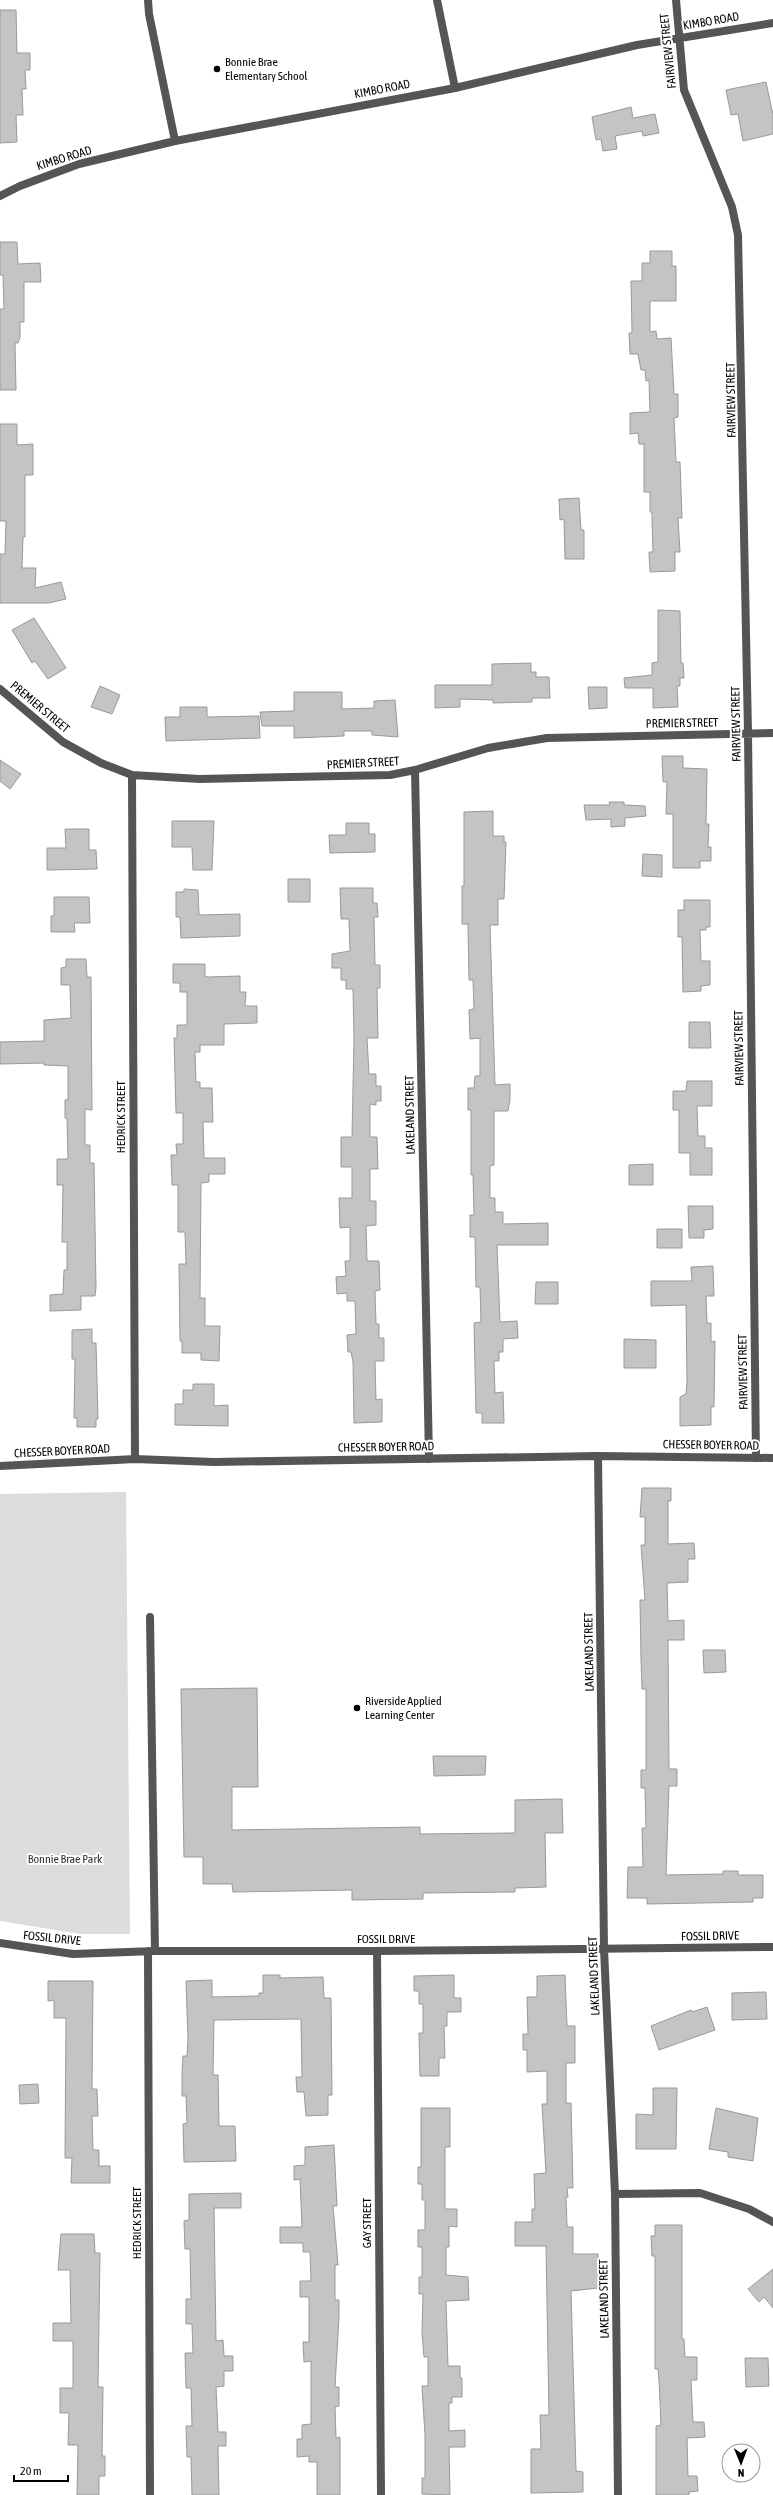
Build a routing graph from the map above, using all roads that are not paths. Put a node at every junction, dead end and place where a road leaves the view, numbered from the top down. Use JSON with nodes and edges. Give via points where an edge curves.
{"nodes":[{"id":1,"x":148,"y":0,"type":"edge"},
{"id":2,"x":437,"y":0,"type":"edge"},
{"id":3,"x":676,"y":0,"type":"edge"},
{"id":4,"x":773,"y":23,"type":"edge"},
{"id":5,"x":678,"y":39,"type":"junction"},
{"id":6,"x":455,"y":88,"type":"junction"},
{"id":7,"x":175,"y":141,"type":"junction"},
{"id":8,"x":0,"y":196,"type":"edge"},
{"id":9,"x":0,"y":689,"type":"edge"},
{"id":10,"x":748,"y":733,"type":"junction"},
{"id":11,"x":773,"y":733,"type":"edge"},
{"id":12,"x":416,"y":770,"type":"junction"},
{"id":13,"x":132,"y":775,"type":"junction"},
{"id":14,"x":598,"y":1456,"type":"junction"},
{"id":15,"x":429,"y":1458,"type":"junction"},
{"id":16,"x":756,"y":1458,"type":"junction"},
{"id":17,"x":773,"y":1458,"type":"edge"},
{"id":18,"x":135,"y":1460,"type":"junction"},
{"id":19,"x":0,"y":1466,"type":"edge"},
{"id":20,"x":150,"y":1617,"type":"dead end"},
{"id":21,"x":0,"y":1943,"type":"edge"},
{"id":22,"x":773,"y":1947,"type":"edge"},
{"id":23,"x":604,"y":1949,"type":"junction"},
{"id":24,"x":151,"y":1951,"type":"junction"},
{"id":25,"x":377,"y":1951,"type":"junction"},
{"id":26,"x":615,"y":2194,"type":"junction"},
{"id":27,"x":773,"y":2222,"type":"edge"},
{"id":28,"x":150,"y":2495,"type":"edge"},
{"id":29,"x":380,"y":2495,"type":"edge"},
{"id":30,"x":618,"y":2495,"type":"edge"}],
"edges":[{"from":1,"to":7,"type":"street"},
{"from":2,"to":6,"type":"street"},
{"from":3,"to":5,"type":"street","name":"FAIRVIEW STREET"},
{"from":4,"to":5,"type":"street","name":"KIMBO ROAD"},
{"from":5,"to":6,"type":"street","name":"KIMBO ROAD","via":[[637,45]]},
{"from":5,"to":10,"type":"street","name":"FAIRVIEW STREET","via":[[684,90],[732,207],[738,235]]},
{"from":6,"to":7,"type":"street","name":"KIMBO ROAD"},
{"from":7,"to":8,"type":"street","name":"KIMBO ROAD","via":[[79,164],[44,175]]},
{"from":9,"to":13,"type":"street","name":"PREMIER STREET","via":[[63,742],[101,763]]},
{"from":10,"to":11,"type":"street","name":"PREMIER STREET"},
{"from":10,"to":12,"type":"street","name":"PREMIER STREET","via":[[547,738],[488,748]]},
{"from":10,"to":16,"type":"street","name":"FAIRVIEW STREET"},
{"from":12,"to":13,"type":"street","name":"PREMIER STREET","via":[[390,775],[200,779]]},
{"from":12,"to":15,"type":"street","name":"LAKELAND STREET"},
{"from":13,"to":18,"type":"street","name":"HEDRICK STREET"},
{"from":14,"to":15,"type":"street","name":"CHESSER BOYER ROAD"},
{"from":14,"to":16,"type":"street","name":"CHESSER BOYER ROAD"},
{"from":14,"to":23,"type":"street","name":"LAKELAND STREET"},
{"from":15,"to":18,"type":"street","name":"CHESSER BOYER ROAD","via":[[214,1462]]},
{"from":16,"to":17,"type":"street","name":"CHESSER BOYER ROAD"},
{"from":18,"to":19,"type":"street","name":"CHESSER BOYER ROAD"},
{"from":20,"to":24,"type":"street","name":"HEDRICK STREET"},
{"from":21,"to":24,"type":"street","name":"FOSSIL DRIVE","via":[[73,1954]]},
{"from":22,"to":23,"type":"street","name":"FOSSIL DRIVE"},
{"from":23,"to":25,"type":"street","name":"FOSSIL DRIVE"},
{"from":23,"to":26,"type":"street","name":"LAKELAND STREET"},
{"from":24,"to":25,"type":"street","name":"FOSSIL DRIVE"},
{"from":24,"to":28,"type":"street","name":"HEDRICK STREET"},
{"from":25,"to":29,"type":"street","name":"GAY STREET"},
{"from":26,"to":27,"type":"street","via":[[700,2193],[749,2209]]},
{"from":26,"to":30,"type":"street","name":"LAKELAND STREET"}]}
